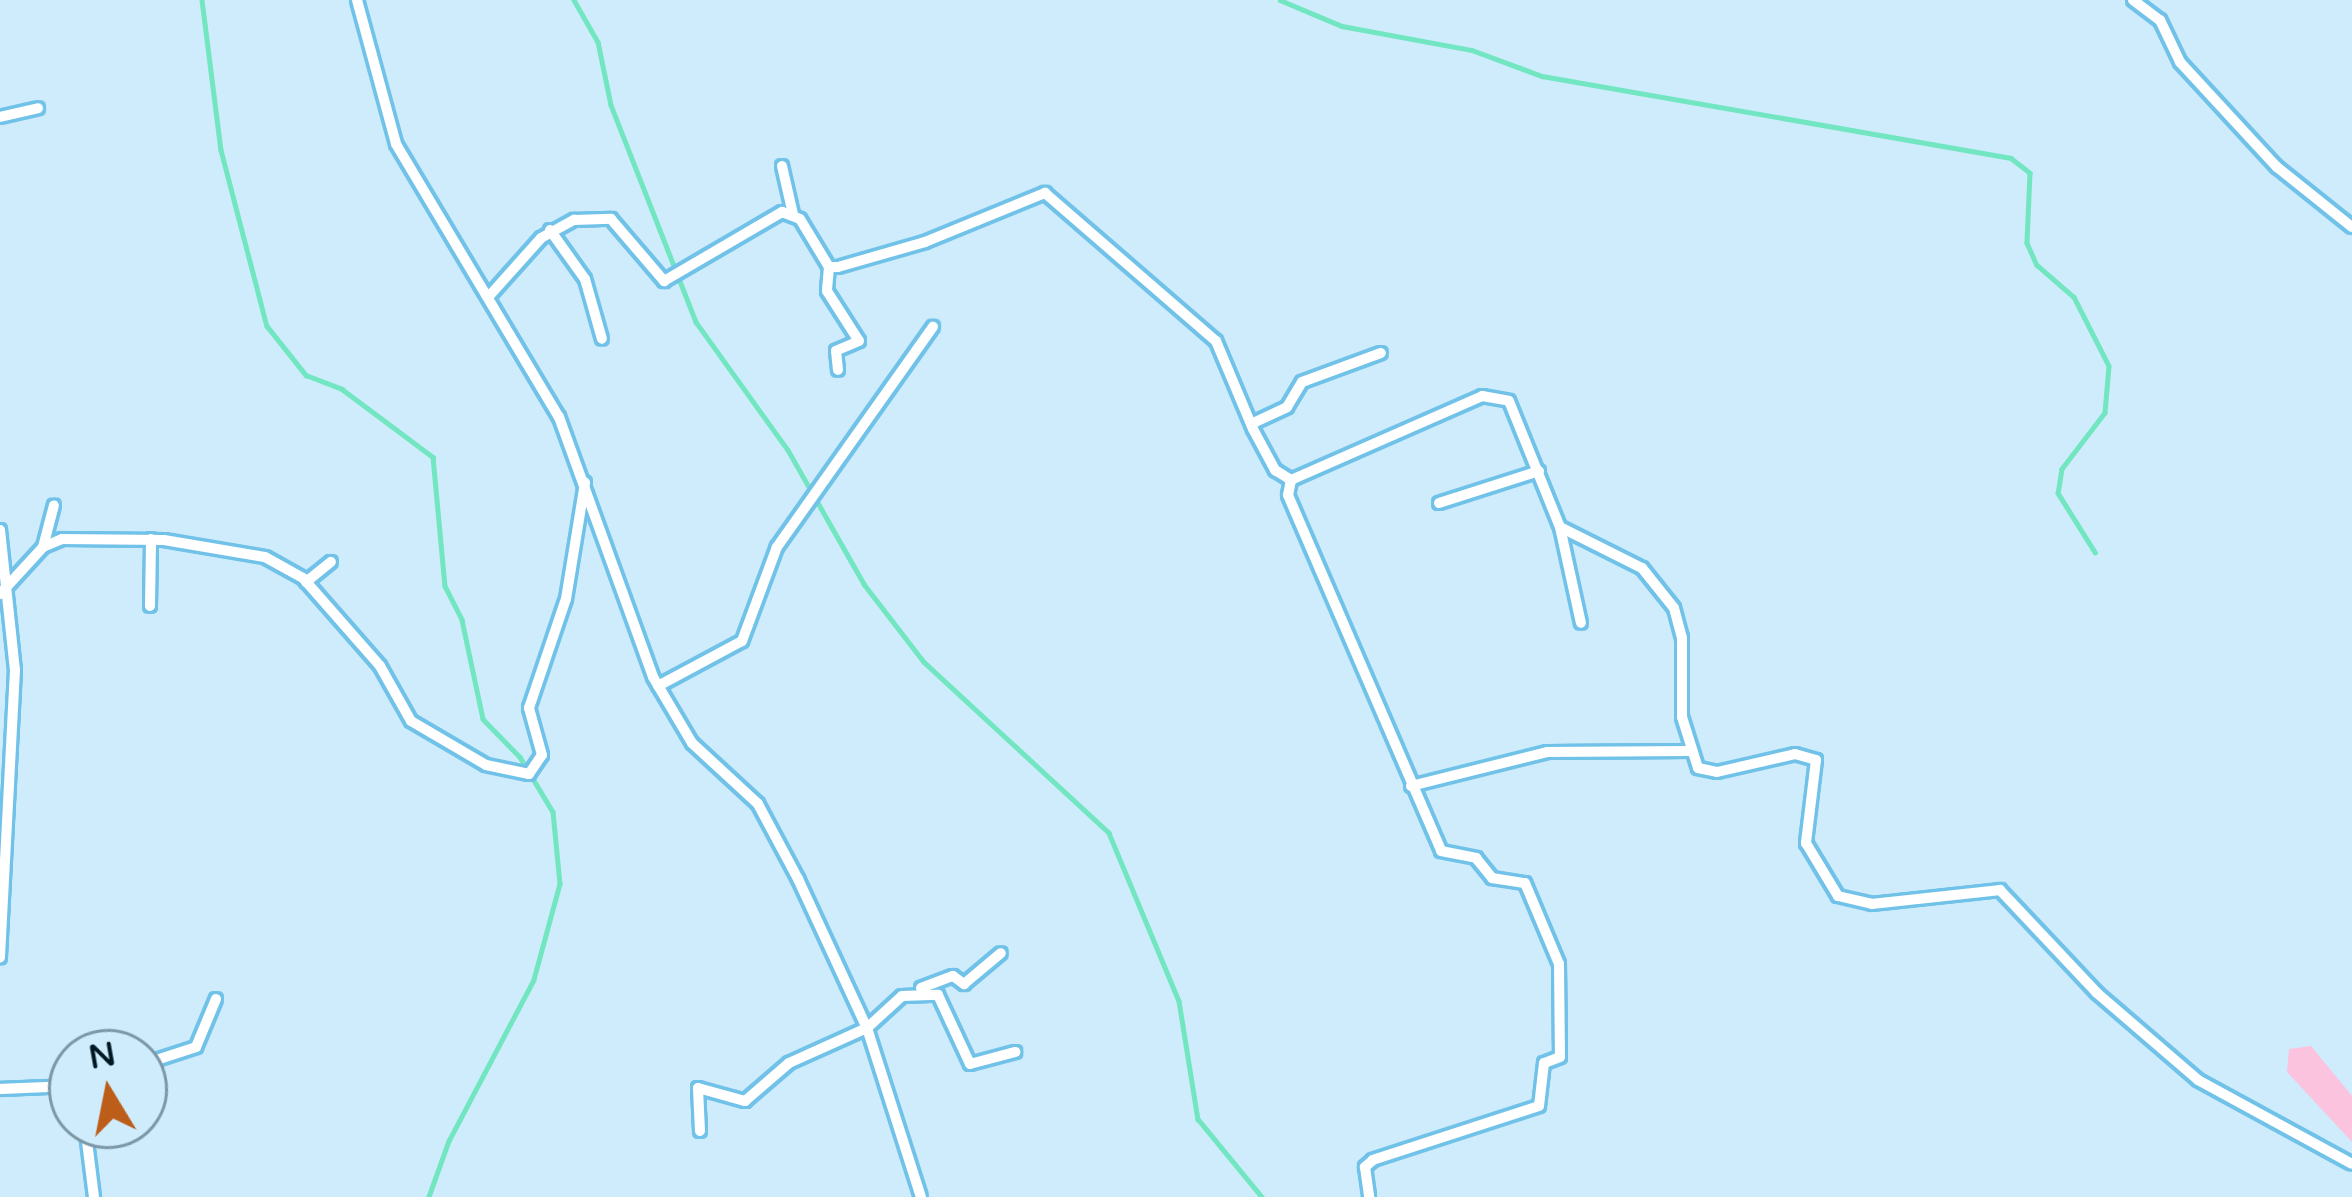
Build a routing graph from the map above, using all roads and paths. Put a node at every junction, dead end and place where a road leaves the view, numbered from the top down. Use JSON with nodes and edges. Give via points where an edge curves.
{"nodes":[{"id":1,"x":357,"y":0,"type":"edge"},
{"id":2,"x":2133,"y":0,"type":"edge"},
{"id":3,"x":38,"y":108,"type":"dead end"},
{"id":4,"x":0,"y":117,"type":"edge"},
{"id":5,"x":782,"y":166,"type":"dead end"},
{"id":6,"x":793,"y":214,"type":"junction"},
{"id":7,"x":2352,"y":227,"type":"edge"},
{"id":8,"x":550,"y":230,"type":"junction"},
{"id":9,"x":829,"y":267,"type":"junction"},
{"id":10,"x":491,"y":294,"type":"junction"},
{"id":11,"x":933,"y":327,"type":"dead end"},
{"id":12,"x":602,"y":339,"type":"dead end"},
{"id":13,"x":1382,"y":353,"type":"dead end"},
{"id":14,"x":838,"y":370,"type":"dead end"},
{"id":15,"x":1250,"y":424,"type":"junction"},
{"id":16,"x":1539,"y":471,"type":"junction"},
{"id":17,"x":586,"y":480,"type":"junction"},
{"id":18,"x":1291,"y":480,"type":"junction"},
{"id":19,"x":1439,"y":502,"type":"dead end"},
{"id":20,"x":54,"y":505,"type":"dead end"},
{"id":21,"x":1560,"y":527,"type":"junction"},
{"id":22,"x":0,"y":530,"type":"edge"},
{"id":23,"x":151,"y":539,"type":"junction"},
{"id":24,"x":43,"y":547,"type":"junction"},
{"id":25,"x":331,"y":562,"type":"dead end"},
{"id":26,"x":305,"y":582,"type":"junction"},
{"id":27,"x":2,"y":592,"type":"edge"},
{"id":28,"x":150,"y":605,"type":"dead end"},
{"id":29,"x":1581,"y":623,"type":"dead end"},
{"id":30,"x":658,"y":686,"type":"junction"},
{"id":31,"x":1691,"y":751,"type":"junction"},
{"id":32,"x":1411,"y":786,"type":"junction"},
{"id":33,"x":1001,"y":953,"type":"dead end"},
{"id":34,"x":0,"y":958,"type":"edge"},
{"id":35,"x":902,"y":996,"type":"junction"},
{"id":36,"x":216,"y":999,"type":"dead end"},
{"id":37,"x":867,"y":1028,"type":"junction"},
{"id":38,"x":1015,"y":1052,"type":"dead end"},
{"id":39,"x":168,"y":1056,"type":"edge"},
{"id":40,"x":48,"y":1087,"type":"edge"},
{"id":41,"x":0,"y":1089,"type":"edge"},
{"id":42,"x":700,"y":1131,"type":"dead end"},
{"id":43,"x":88,"y":1149,"type":"edge"},
{"id":44,"x":2352,"y":1164,"type":"edge"},
{"id":45,"x":94,"y":1197,"type":"edge"},
{"id":46,"x":922,"y":1197,"type":"edge"},
{"id":47,"x":1369,"y":1197,"type":"edge"}],
"edges":[{"from":1,"to":10,"type":"street","via":[[396,144],[431,214]]},
{"from":2,"to":7,"type":"street","via":[[2160,20],[2180,62],[2277,167]]},
{"from":3,"to":4,"type":"street"},
{"from":5,"to":6,"type":"street"},
{"from":6,"to":8,"type":"street","via":[[772,215],[664,281],[610,219]]},
{"from":6,"to":9,"type":"street"},
{"from":8,"to":10,"type":"street"},
{"from":8,"to":12,"type":"street","via":[[585,279]]},
{"from":9,"to":14,"type":"street","via":[[827,292],[859,340],[836,351]]},
{"from":9,"to":15,"type":"street","via":[[912,247],[1046,193],[1216,341]]},
{"from":10,"to":17,"type":"street"},
{"from":11,"to":30,"type":"street","via":[[777,547],[742,640]]},
{"from":13,"to":15,"type":"street","via":[[1302,382],[1287,407]]},
{"from":15,"to":18,"type":"street","via":[[1275,470]]},
{"from":16,"to":18,"type":"street","via":[[1518,416],[1494,395]]},
{"from":16,"to":19,"type":"street"},
{"from":16,"to":21,"type":"street"},
{"from":17,"to":26,"type":"street","via":[[566,599],[529,708],[542,764],[529,774],[486,765],[411,721],[380,666]]},
{"from":17,"to":30,"type":"street"},
{"from":18,"to":32,"type":"street","via":[[1288,495]]},
{"from":20,"to":24,"type":"street"},
{"from":21,"to":29,"type":"street"},
{"from":21,"to":31,"type":"street","via":[[1642,568],[1666,594],[1682,638],[1679,692]]},
{"from":22,"to":27,"type":"street"},
{"from":23,"to":24,"type":"street","via":[[62,539]]},
{"from":23,"to":26,"type":"street","via":[[265,557]]},
{"from":23,"to":28,"type":"street"},
{"from":24,"to":27,"type":"street"},
{"from":25,"to":26,"type":"street"},
{"from":27,"to":34,"type":"street","via":[[15,670]]},
{"from":30,"to":37,"type":"street","via":[[692,743],[758,804],[774,830]]},
{"from":31,"to":32,"type":"street","via":[[1547,752]]},
{"from":31,"to":44,"type":"street","via":[[1706,773],[1795,754],[1816,760],[1806,843],[1838,896],[1872,904],[2000,890],[2097,993],[2198,1080]]},
{"from":32,"to":47,"type":"street","via":[[1446,858],[1476,858],[1492,878],[1528,887],[1558,964],[1561,1049],[1543,1066],[1538,1106],[1373,1160],[1365,1167]]},
{"from":33,"to":35,"type":"street","via":[[964,984],[950,976]]},
{"from":35,"to":37,"type":"street"},
{"from":35,"to":38,"type":"street","via":[[938,995],[970,1064]]},
{"from":36,"to":39,"type":"street","via":[[196,1047]]},
{"from":37,"to":42,"type":"street","via":[[788,1064],[745,1101],[698,1088]]},
{"from":37,"to":46,"type":"street"},
{"from":40,"to":41,"type":"street"},
{"from":43,"to":45,"type":"street"}]}
